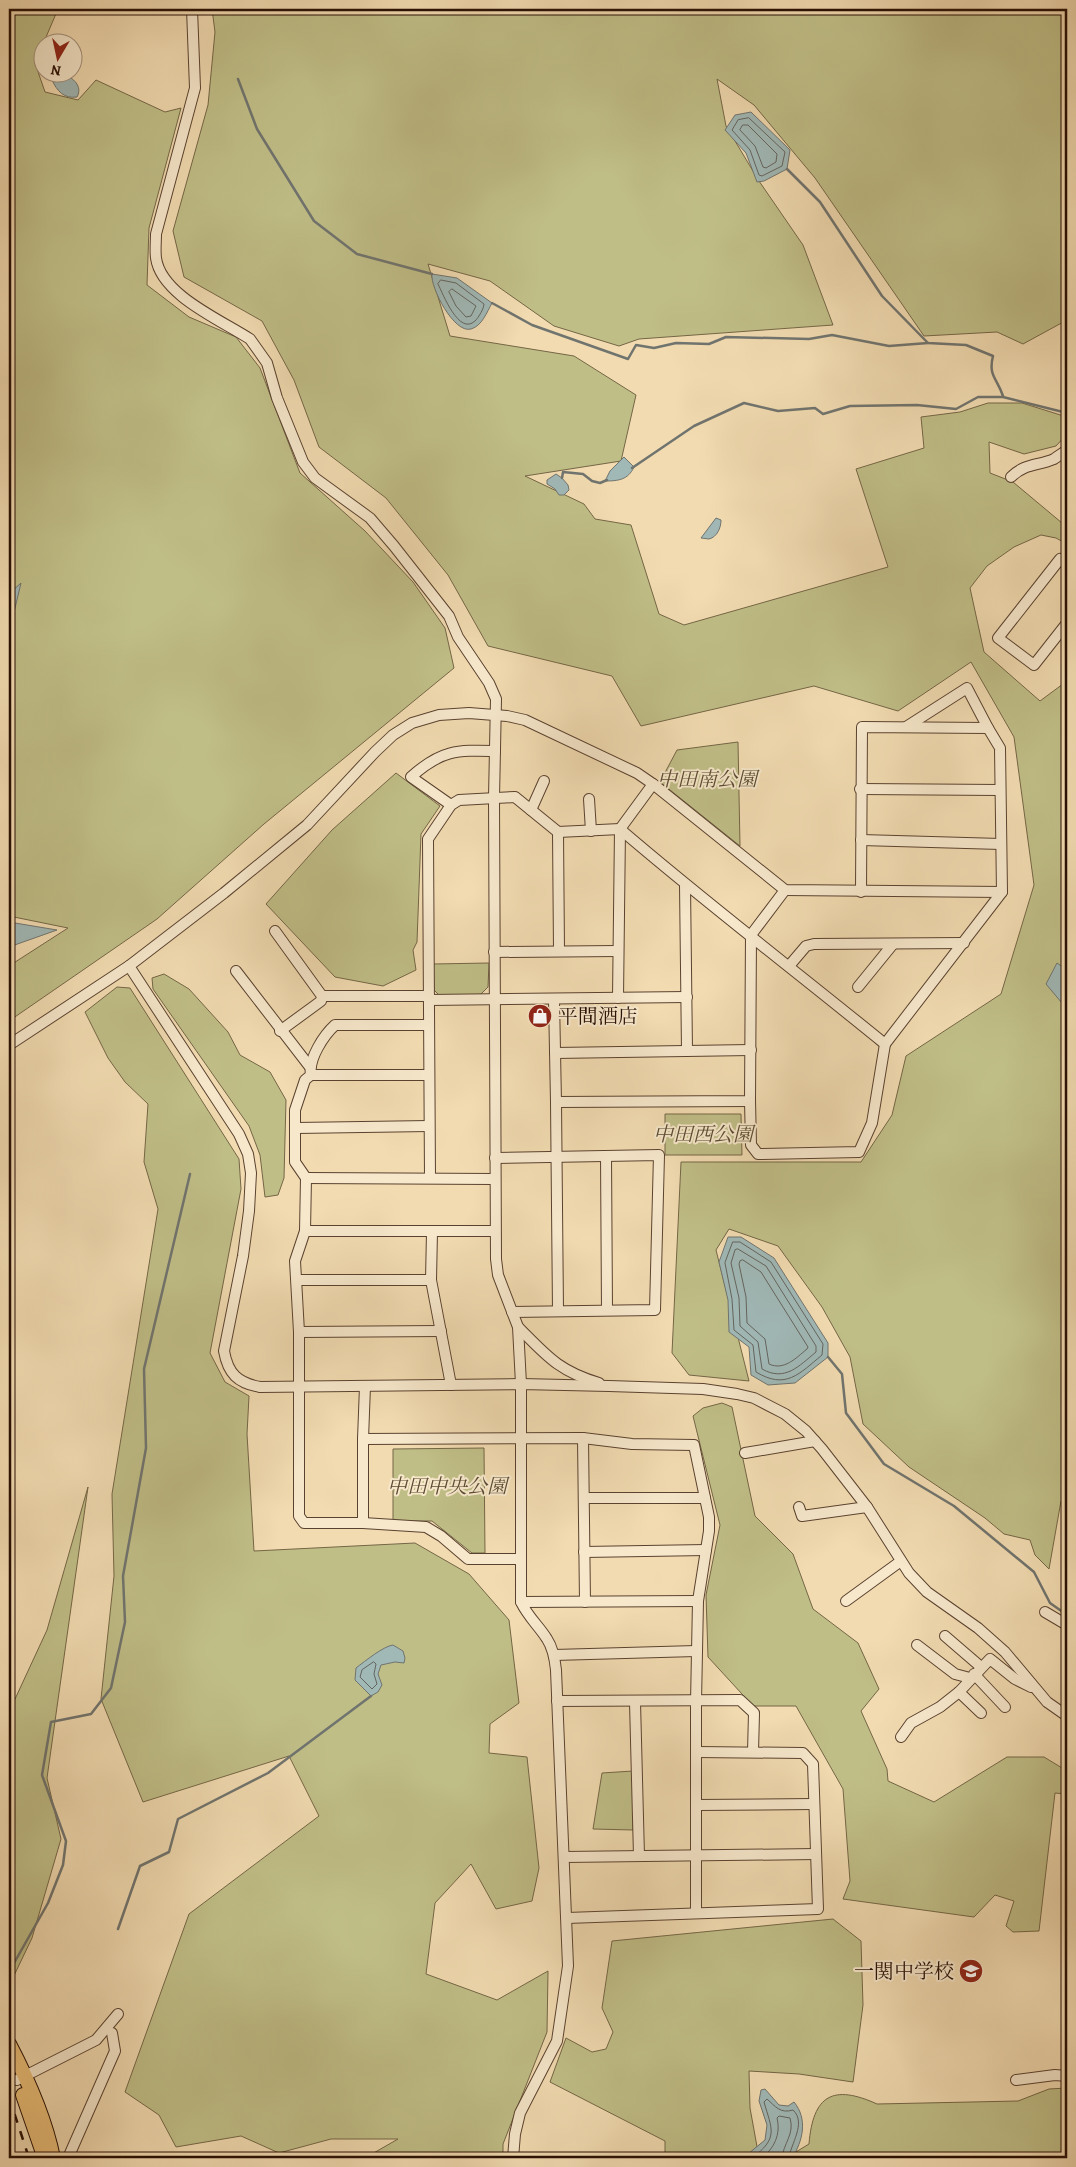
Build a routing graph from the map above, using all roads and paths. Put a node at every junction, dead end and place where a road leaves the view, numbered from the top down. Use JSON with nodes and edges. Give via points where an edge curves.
{"nodes":[{"id":1,"x":192,"y":9,"type":"edge"},
{"id":2,"x":1067,"y":450,"type":"edge"},
{"id":3,"x":1011,"y":477,"type":"dead end"},
{"id":4,"x":1067,"y":563,"type":"edge"},
{"id":5,"x":1067,"y":622,"type":"edge"},
{"id":6,"x":496,"y":714,"type":"junction"},
{"id":7,"x":906,"y":727,"type":"junction"},
{"id":8,"x":988,"y":728,"type":"junction"},
{"id":9,"x":495,"y":751,"type":"junction"},
{"id":10,"x":544,"y":781,"type":"dead end"},
{"id":11,"x":653,"y":784,"type":"junction"},
{"id":12,"x":860,"y":789,"type":"junction"},
{"id":13,"x":1000,"y":790,"type":"junction"},
{"id":14,"x":494,"y":798,"type":"junction"},
{"id":15,"x":589,"y":799,"type":"dead end"},
{"id":16,"x":451,"y":806,"type":"junction"},
{"id":17,"x":531,"y":810,"type":"junction"},
{"id":18,"x":620,"y":829,"type":"junction"},
{"id":19,"x":591,"y":831,"type":"junction"},
{"id":20,"x":558,"y":832,"type":"junction"},
{"id":21,"x":861,"y":840,"type":"junction"},
{"id":22,"x":1001,"y":844,"type":"junction"},
{"id":23,"x":685,"y":885,"type":"junction"},
{"id":24,"x":785,"y":890,"type":"junction"},
{"id":25,"x":861,"y":892,"type":"junction"},
{"id":26,"x":1002,"y":892,"type":"junction"},
{"id":27,"x":275,"y":931,"type":"dead end"},
{"id":28,"x":751,"y":935,"type":"junction"},
{"id":29,"x":964,"y":943,"type":"junction"},
{"id":30,"x":893,"y":944,"type":"junction"},
{"id":31,"x":559,"y":951,"type":"junction"},
{"id":32,"x":618,"y":951,"type":"junction"},
{"id":33,"x":494,"y":952,"type":"junction"},
{"id":34,"x":129,"y":966,"type":"junction"},
{"id":35,"x":789,"y":966,"type":"junction"},
{"id":36,"x":236,"y":972,"type":"dead end"},
{"id":37,"x":858,"y":987,"type":"dead end"},
{"id":38,"x":322,"y":996,"type":"junction"},
{"id":39,"x":687,"y":997,"type":"junction"},
{"id":40,"x":429,"y":998,"type":"junction"},
{"id":41,"x":618,"y":998,"type":"junction"},
{"id":42,"x":495,"y":1000,"type":"junction"},
{"id":43,"x":554,"y":1000,"type":"junction"},
{"id":44,"x":429,"y":1025,"type":"junction"},
{"id":45,"x":280,"y":1031,"type":"junction"},
{"id":46,"x":885,"y":1044,"type":"junction"},
{"id":47,"x":9,"y":1045,"type":"edge"},
{"id":48,"x":751,"y":1050,"type":"junction"},
{"id":49,"x":687,"y":1051,"type":"junction"},
{"id":50,"x":555,"y":1053,"type":"junction"},
{"id":51,"x":310,"y":1071,"type":"junction"},
{"id":52,"x":429,"y":1074,"type":"junction"},
{"id":53,"x":750,"y":1101,"type":"junction"},
{"id":54,"x":556,"y":1102,"type":"junction"},
{"id":55,"x":429,"y":1126,"type":"junction"},
{"id":56,"x":296,"y":1128,"type":"junction"},
{"id":57,"x":606,"y":1156,"type":"junction"},
{"id":58,"x":557,"y":1157,"type":"junction"},
{"id":59,"x":494,"y":1158,"type":"junction"},
{"id":60,"x":306,"y":1178,"type":"junction"},
{"id":61,"x":430,"y":1178,"type":"junction"},
{"id":62,"x":495,"y":1178,"type":"junction"},
{"id":63,"x":306,"y":1231,"type":"junction"},
{"id":64,"x":496,"y":1231,"type":"junction"},
{"id":65,"x":432,"y":1232,"type":"junction"},
{"id":66,"x":297,"y":1280,"type":"junction"},
{"id":67,"x":431,"y":1280,"type":"junction"},
{"id":68,"x":558,"y":1310,"type":"junction"},
{"id":69,"x":607,"y":1310,"type":"junction"},
{"id":70,"x":512,"y":1312,"type":"junction"},
{"id":71,"x":518,"y":1327,"type":"junction"},
{"id":72,"x":441,"y":1331,"type":"junction"},
{"id":73,"x":299,"y":1332,"type":"junction"},
{"id":74,"x":521,"y":1384,"type":"junction"},
{"id":75,"x":451,"y":1385,"type":"junction"},
{"id":76,"x":299,"y":1386,"type":"junction"},
{"id":77,"x":365,"y":1386,"type":"junction"},
{"id":78,"x":610,"y":1386,"type":"junction"},
{"id":79,"x":520,"y":1437,"type":"junction"},
{"id":80,"x":583,"y":1438,"type":"junction"},
{"id":81,"x":363,"y":1439,"type":"junction"},
{"id":82,"x":815,"y":1441,"type":"junction"},
{"id":83,"x":745,"y":1453,"type":"dead end"},
{"id":84,"x":584,"y":1498,"type":"junction"},
{"id":85,"x":705,"y":1498,"type":"junction"},
{"id":86,"x":867,"y":1506,"type":"junction"},
{"id":87,"x":798,"y":1507,"type":"dead end"},
{"id":88,"x":363,"y":1523,"type":"junction"},
{"id":89,"x":706,"y":1550,"type":"junction"},
{"id":90,"x":584,"y":1552,"type":"junction"},
{"id":91,"x":520,"y":1558,"type":"junction"},
{"id":92,"x":901,"y":1561,"type":"junction"},
{"id":93,"x":846,"y":1600,"type":"dead end"},
{"id":94,"x":698,"y":1601,"type":"junction"},
{"id":95,"x":521,"y":1602,"type":"junction"},
{"id":96,"x":585,"y":1602,"type":"junction"},
{"id":97,"x":1045,"y":1612,"type":"dead end"},
{"id":98,"x":1067,"y":1625,"type":"edge"},
{"id":99,"x":945,"y":1636,"type":"dead end"},
{"id":100,"x":917,"y":1645,"type":"dead end"},
{"id":101,"x":696,"y":1651,"type":"junction"},
{"id":102,"x":554,"y":1655,"type":"junction"},
{"id":103,"x":975,"y":1673,"type":"junction"},
{"id":104,"x":1036,"y":1690,"type":"junction"},
{"id":105,"x":958,"y":1692,"type":"junction"},
{"id":106,"x":557,"y":1702,"type":"junction"},
{"id":107,"x":635,"y":1702,"type":"junction"},
{"id":108,"x":696,"y":1702,"type":"junction"},
{"id":109,"x":1005,"y":1707,"type":"dead end"},
{"id":110,"x":981,"y":1713,"type":"dead end"},
{"id":111,"x":1067,"y":1716,"type":"edge"},
{"id":112,"x":902,"y":1737,"type":"dead end"},
{"id":113,"x":697,"y":1752,"type":"junction"},
{"id":114,"x":753,"y":1752,"type":"junction"},
{"id":115,"x":814,"y":1804,"type":"junction"},
{"id":116,"x":697,"y":1805,"type":"junction"},
{"id":117,"x":816,"y":1854,"type":"junction"},
{"id":118,"x":639,"y":1856,"type":"junction"},
{"id":119,"x":696,"y":1856,"type":"junction"},
{"id":120,"x":565,"y":1857,"type":"junction"},
{"id":121,"x":696,"y":1913,"type":"junction"},
{"id":122,"x":567,"y":1918,"type":"junction"},
{"id":123,"x":118,"y":2014,"type":"dead end"},
{"id":124,"x":112,"y":2033,"type":"dead end"},
{"id":125,"x":9,"y":2044,"type":"edge"},
{"id":126,"x":9,"y":2060,"type":"edge"},
{"id":127,"x":1067,"y":2076,"type":"edge"},
{"id":128,"x":21,"y":2077,"type":"junction"},
{"id":129,"x":1016,"y":2080,"type":"dead end"},
{"id":130,"x":44,"y":2158,"type":"edge"},
{"id":131,"x":53,"y":2158,"type":"edge"},
{"id":132,"x":68,"y":2158,"type":"edge"},
{"id":133,"x":513,"y":2158,"type":"edge"}],
"edges":[{"from":1,"to":6,"type":"street","via":[[195,88],[156,234],[159,267],[167,284],[181,297],[250,339],[259,349],[303,462],[315,478],[370,518],[449,616],[458,637],[489,683],[496,699]]},
{"from":2,"to":3,"type":"street","via":[[1052,459],[1018,470]]},
{"from":4,"to":5,"type":"street","via":[[1060,558],[998,638],[1034,665]]},
{"from":6,"to":9,"type":"street"},
{"from":6,"to":11,"type":"street","via":[[525,720],[617,763]]},
{"from":6,"to":34,"type":"street","via":[[439,715],[412,723],[393,735],[307,824]]},
{"from":7,"to":8,"type":"street"},
{"from":7,"to":8,"type":"street","via":[[968,688]]},
{"from":7,"to":12,"type":"street","via":[[862,727]]},
{"from":8,"to":13,"type":"street","via":[[1000,748]]},
{"from":9,"to":14,"type":"street"},
{"from":9,"to":16,"type":"street","via":[[463,750],[442,755],[411,777]]},
{"from":10,"to":17,"type":"street"},
{"from":11,"to":18,"type":"street"},
{"from":11,"to":24,"type":"street"},
{"from":12,"to":13,"type":"street"},
{"from":12,"to":21,"type":"street"},
{"from":13,"to":22,"type":"street"},
{"from":14,"to":16,"type":"street","via":[[459,800]]},
{"from":14,"to":17,"type":"street","via":[[515,797]]},
{"from":14,"to":33,"type":"street"},
{"from":15,"to":19,"type":"street"},
{"from":16,"to":40,"type":"street","via":[[428,839]]},
{"from":17,"to":20,"type":"street"},
{"from":18,"to":19,"type":"street"},
{"from":18,"to":23,"type":"street"},
{"from":18,"to":32,"type":"street"},
{"from":19,"to":20,"type":"street"},
{"from":20,"to":31,"type":"street"},
{"from":21,"to":22,"type":"street"},
{"from":21,"to":25,"type":"street"},
{"from":22,"to":26,"type":"street"},
{"from":23,"to":28,"type":"street"},
{"from":23,"to":39,"type":"street"},
{"from":24,"to":25,"type":"street"},
{"from":24,"to":28,"type":"street"},
{"from":25,"to":26,"type":"street"},
{"from":26,"to":29,"type":"street"},
{"from":27,"to":38,"type":"street"},
{"from":28,"to":35,"type":"street"},
{"from":28,"to":48,"type":"street"},
{"from":29,"to":30,"type":"street"},
{"from":29,"to":46,"type":"street"},
{"from":30,"to":35,"type":"street","via":[[814,944],[806,946]]},
{"from":30,"to":37,"type":"street"},
{"from":31,"to":32,"type":"street"},
{"from":31,"to":33,"type":"street"},
{"from":32,"to":41,"type":"street"},
{"from":33,"to":42,"type":"street"},
{"from":34,"to":47,"type":"street"},
{"from":34,"to":76,"type":"street","via":[[239,1134],[248,1154],[251,1173],[249,1211],[225,1360],[237,1379],[247,1384]]},
{"from":35,"to":46,"type":"street"},
{"from":36,"to":45,"type":"street"},
{"from":38,"to":40,"type":"street"},
{"from":38,"to":45,"type":"street","via":[[321,1001]]},
{"from":39,"to":41,"type":"street"},
{"from":39,"to":49,"type":"street"},
{"from":40,"to":42,"type":"street"},
{"from":40,"to":44,"type":"street"},
{"from":41,"to":43,"type":"street"},
{"from":42,"to":43,"type":"street"},
{"from":42,"to":59,"type":"street"},
{"from":43,"to":50,"type":"street"},
{"from":44,"to":51,"type":"street","via":[[335,1025],[327,1032]]},
{"from":44,"to":52,"type":"street"},
{"from":45,"to":51,"type":"street"},
{"from":46,"to":53,"type":"street","via":[[872,1123],[859,1152],[758,1154],[751,1145]]},
{"from":48,"to":49,"type":"street"},
{"from":48,"to":53,"type":"street"},
{"from":49,"to":50,"type":"street"},
{"from":50,"to":54,"type":"street"},
{"from":51,"to":52,"type":"street"},
{"from":51,"to":56,"type":"street","via":[[295,1110]]},
{"from":52,"to":55,"type":"street"},
{"from":53,"to":54,"type":"street"},
{"from":54,"to":58,"type":"street"},
{"from":55,"to":56,"type":"street"},
{"from":55,"to":61,"type":"street"},
{"from":56,"to":60,"type":"street","via":[[295,1162]]},
{"from":57,"to":58,"type":"street"},
{"from":57,"to":69,"type":"street"},
{"from":57,"to":69,"type":"street","via":[[659,1155],[655,1310]]},
{"from":58,"to":59,"type":"street"},
{"from":58,"to":68,"type":"street"},
{"from":59,"to":62,"type":"street"},
{"from":60,"to":61,"type":"street"},
{"from":60,"to":63,"type":"street"},
{"from":61,"to":62,"type":"street"},
{"from":62,"to":64,"type":"street"},
{"from":63,"to":65,"type":"street"},
{"from":63,"to":66,"type":"street","via":[[295,1261]]},
{"from":64,"to":65,"type":"street"},
{"from":64,"to":70,"type":"street","via":[[498,1275]]},
{"from":65,"to":67,"type":"street"},
{"from":66,"to":67,"type":"street"},
{"from":66,"to":73,"type":"street"},
{"from":67,"to":72,"type":"street"},
{"from":68,"to":69,"type":"street"},
{"from":68,"to":70,"type":"street"},
{"from":70,"to":71,"type":"street"},
{"from":71,"to":74,"type":"street"},
{"from":71,"to":78,"type":"street","via":[[560,1366]]},
{"from":72,"to":73,"type":"street"},
{"from":72,"to":75,"type":"street"},
{"from":73,"to":76,"type":"street"},
{"from":74,"to":75,"type":"street"},
{"from":74,"to":78,"type":"street"},
{"from":74,"to":79,"type":"street"},
{"from":75,"to":77,"type":"street"},
{"from":76,"to":77,"type":"street"},
{"from":76,"to":88,"type":"street","via":[[299,1516],[304,1523]]},
{"from":77,"to":81,"type":"street"},
{"from":78,"to":82,"type":"street","via":[[703,1389],[754,1398],[784,1414]]},
{"from":79,"to":80,"type":"street"},
{"from":79,"to":81,"type":"street"},
{"from":79,"to":91,"type":"street"},
{"from":80,"to":84,"type":"street"},
{"from":80,"to":85,"type":"street","via":[[632,1444],[694,1445]]},
{"from":81,"to":88,"type":"street"},
{"from":82,"to":83,"type":"street"},
{"from":82,"to":86,"type":"street"},
{"from":84,"to":85,"type":"street"},
{"from":84,"to":90,"type":"street"},
{"from":85,"to":89,"type":"street","via":[[709,1524]]},
{"from":86,"to":87,"type":"street","via":[[802,1516]]},
{"from":86,"to":92,"type":"street"},
{"from":88,"to":91,"type":"street","via":[[426,1527],[468,1560]]},
{"from":89,"to":90,"type":"street"},
{"from":89,"to":94,"type":"street"},
{"from":90,"to":96,"type":"street"},
{"from":91,"to":95,"type":"street"},
{"from":92,"to":93,"type":"street"},
{"from":92,"to":104,"type":"street","via":[[927,1592],[978,1628],[1005,1652]]},
{"from":94,"to":96,"type":"street"},
{"from":94,"to":101,"type":"street"},
{"from":95,"to":96,"type":"street"},
{"from":95,"to":102,"type":"street","via":[[526,1614],[547,1639]]},
{"from":97,"to":98,"type":"street"},
{"from":99,"to":103,"type":"street"},
{"from":100,"to":103,"type":"street","via":[[955,1674]]},
{"from":101,"to":102,"type":"street"},
{"from":101,"to":108,"type":"street"},
{"from":102,"to":106,"type":"street"},
{"from":103,"to":104,"type":"street","via":[[990,1659],[1015,1679]]},
{"from":103,"to":105,"type":"street"},
{"from":103,"to":109,"type":"street"},
{"from":104,"to":111,"type":"street"},
{"from":105,"to":110,"type":"street"},
{"from":105,"to":112,"type":"street","via":[[940,1707],[911,1723]]},
{"from":106,"to":107,"type":"street"},
{"from":106,"to":120,"type":"street"},
{"from":107,"to":108,"type":"street"},
{"from":107,"to":118,"type":"street"},
{"from":108,"to":113,"type":"street"},
{"from":108,"to":114,"type":"street","via":[[740,1700],[754,1713]]},
{"from":113,"to":114,"type":"street"},
{"from":113,"to":116,"type":"street"},
{"from":114,"to":115,"type":"street","via":[[803,1753],[813,1764]]},
{"from":115,"to":116,"type":"street"},
{"from":115,"to":117,"type":"street"},
{"from":116,"to":119,"type":"street"},
{"from":117,"to":119,"type":"street"},
{"from":117,"to":121,"type":"street","via":[[818,1909]]},
{"from":118,"to":119,"type":"street"},
{"from":118,"to":120,"type":"street"},
{"from":119,"to":121,"type":"street"},
{"from":120,"to":122,"type":"street"},
{"from":121,"to":122,"type":"street"},
{"from":122,"to":133,"type":"street","via":[[568,1966],[558,2033],[546,2064],[520,2112]]},
{"from":123,"to":128,"type":"street","via":[[96,2040]]},
{"from":124,"to":132,"type":"street","via":[[115,2051]]},
{"from":125,"to":128,"type":"highway"},
{"from":126,"to":128,"type":"highway"},
{"from":127,"to":129,"type":"street"},
{"from":128,"to":130,"type":"highway"},
{"from":128,"to":131,"type":"highway","via":[[41,2116]]}]}
